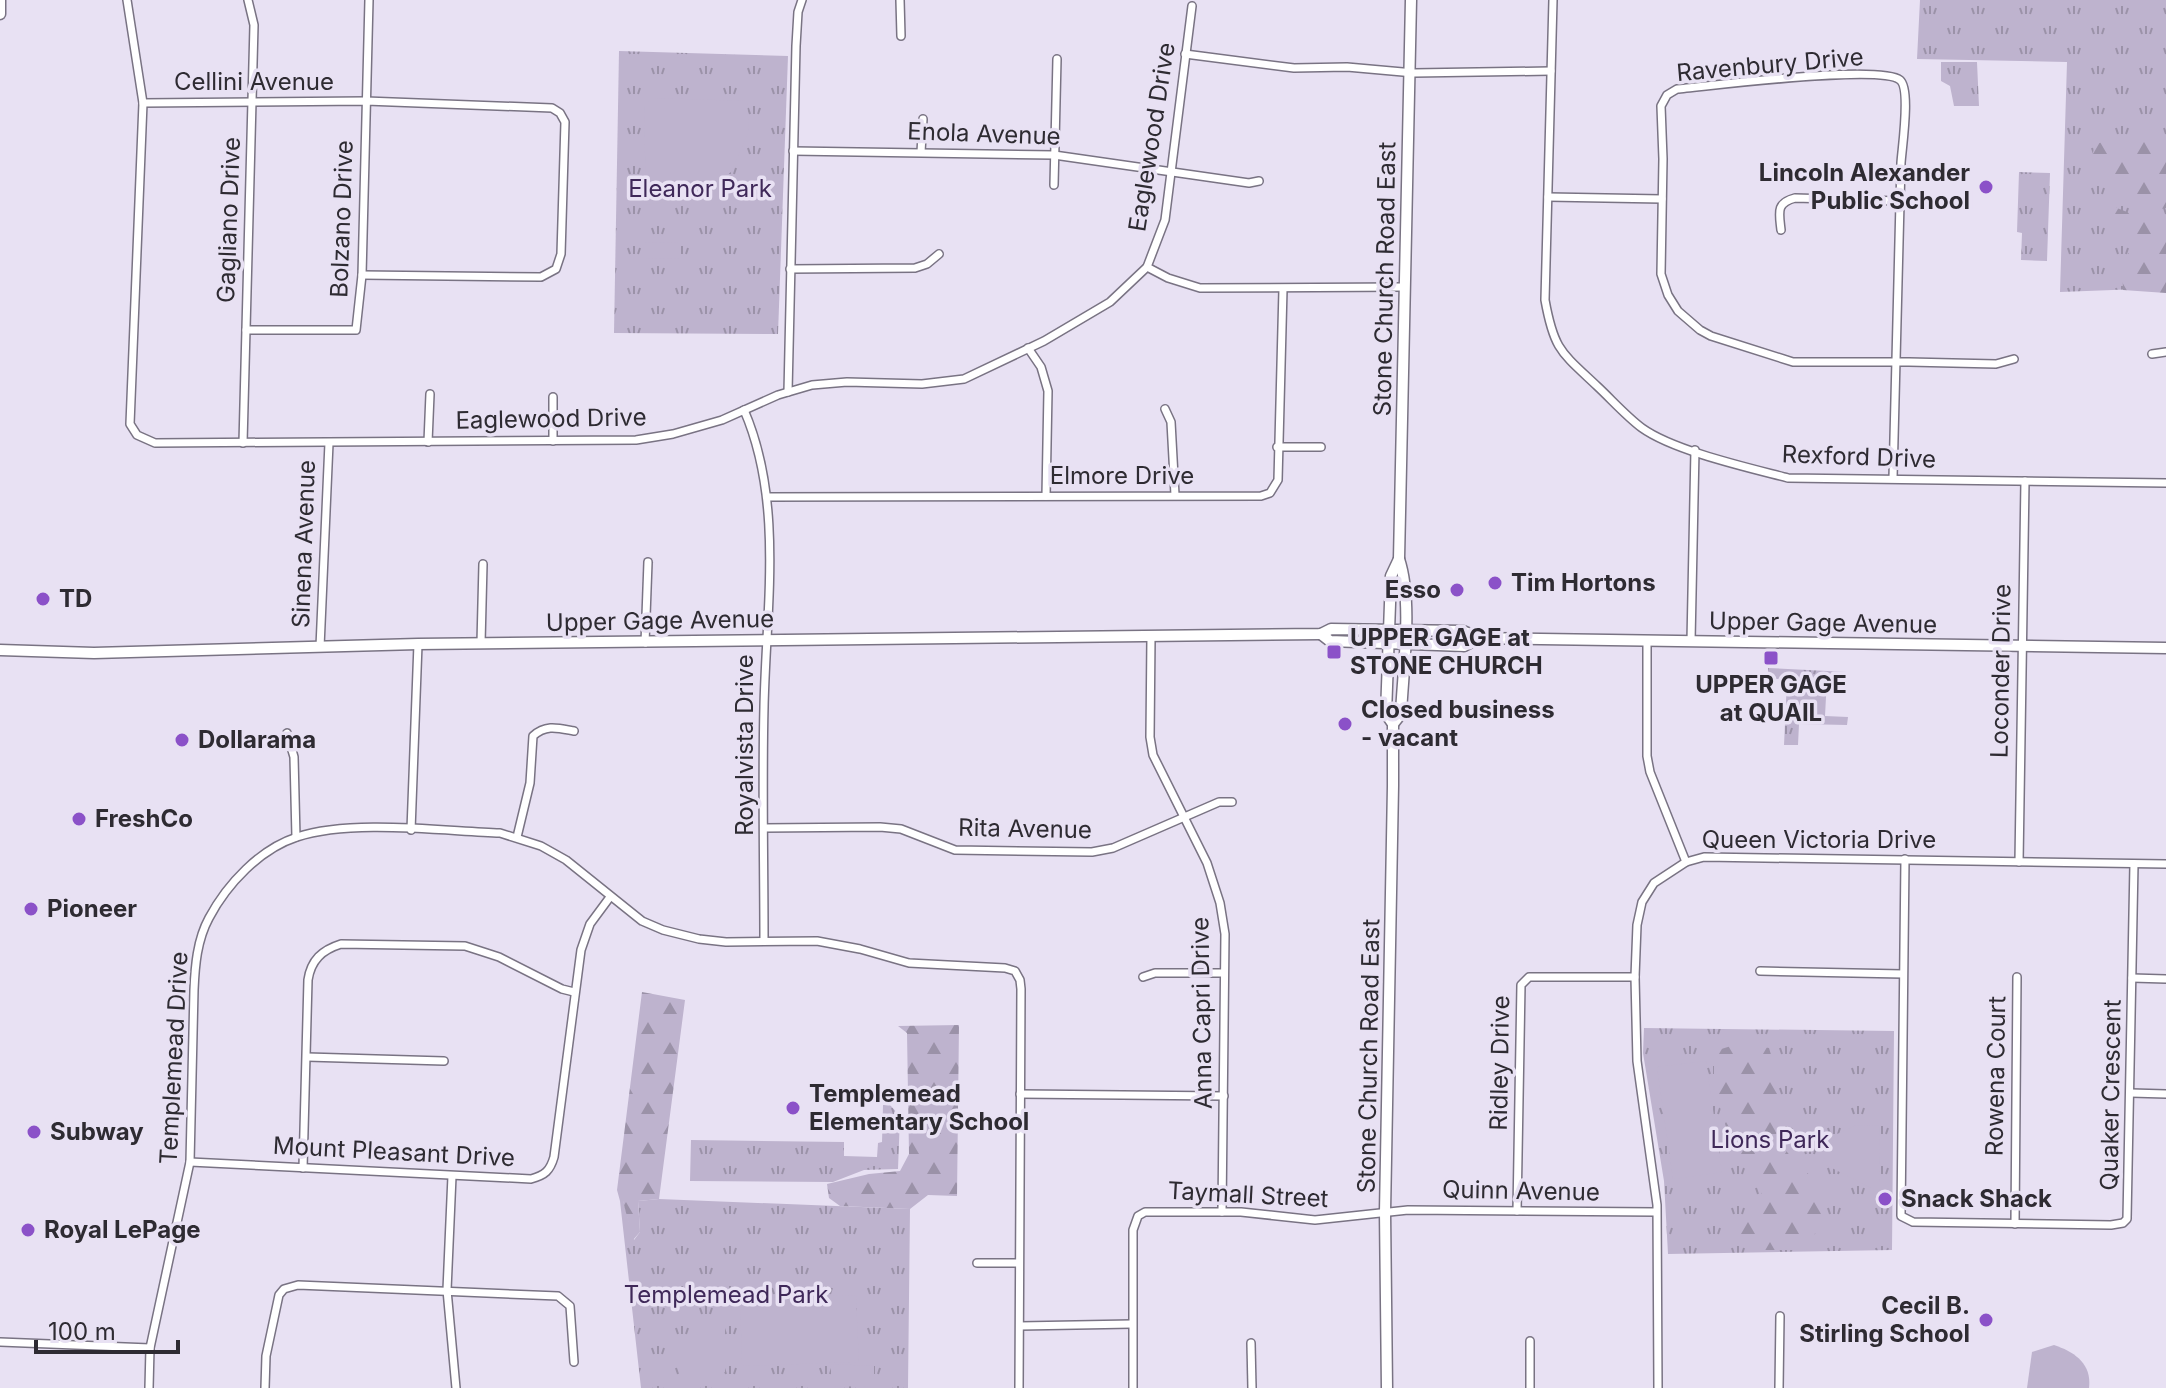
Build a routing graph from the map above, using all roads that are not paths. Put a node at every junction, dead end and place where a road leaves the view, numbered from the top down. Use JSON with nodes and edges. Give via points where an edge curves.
{"nodes":[{"id":1,"x":0,"y":0,"type":"edge"},
{"id":2,"x":127,"y":0,"type":"edge"},
{"id":3,"x":248,"y":0,"type":"edge"},
{"id":4,"x":369,"y":0,"type":"edge"},
{"id":5,"x":802,"y":0,"type":"edge"},
{"id":6,"x":900,"y":0,"type":"edge"},
{"id":7,"x":1411,"y":0,"type":"edge"},
{"id":8,"x":1553,"y":0,"type":"edge"},
{"id":9,"x":1192,"y":6,"type":"dead end"},
{"id":10,"x":0,"y":14,"type":"edge"},
{"id":11,"x":901,"y":36,"type":"dead end"},
{"id":12,"x":1185,"y":54,"type":"junction"},
{"id":13,"x":1057,"y":59,"type":"dead end"},
{"id":14,"x":1551,"y":71,"type":"junction"},
{"id":15,"x":1410,"y":73,"type":"junction"},
{"id":16,"x":253,"y":101,"type":"junction"},
{"id":17,"x":366,"y":101,"type":"junction"},
{"id":18,"x":143,"y":103,"type":"junction"},
{"id":19,"x":923,"y":119,"type":"dead end"},
{"id":20,"x":793,"y":151,"type":"junction"},
{"id":21,"x":921,"y":152,"type":"junction"},
{"id":22,"x":1054,"y":155,"type":"junction"},
{"id":23,"x":1172,"y":171,"type":"junction"},
{"id":24,"x":1259,"y":181,"type":"dead end"},
{"id":25,"x":1054,"y":185,"type":"dead end"},
{"id":26,"x":1548,"y":197,"type":"junction"},
{"id":27,"x":1662,"y":199,"type":"junction"},
{"id":28,"x":1900,"y":201,"type":"junction"},
{"id":29,"x":1781,"y":230,"type":"dead end"},
{"id":30,"x":939,"y":254,"type":"dead end"},
{"id":31,"x":1147,"y":267,"type":"junction"},
{"id":32,"x":790,"y":269,"type":"junction"},
{"id":33,"x":362,"y":275,"type":"junction"},
{"id":34,"x":1405,"y":287,"type":"junction"},
{"id":35,"x":1283,"y":289,"type":"junction"},
{"id":36,"x":246,"y":330,"type":"junction"},
{"id":37,"x":1028,"y":348,"type":"junction"},
{"id":38,"x":2166,"y":352,"type":"edge"},
{"id":39,"x":2152,"y":354,"type":"dead end"},
{"id":40,"x":2014,"y":359,"type":"dead end"},
{"id":41,"x":1896,"y":362,"type":"junction"},
{"id":42,"x":788,"y":392,"type":"junction"},
{"id":43,"x":430,"y":394,"type":"dead end"},
{"id":44,"x":553,"y":397,"type":"dead end"},
{"id":45,"x":1165,"y":409,"type":"dead end"},
{"id":46,"x":744,"y":410,"type":"junction"},
{"id":47,"x":553,"y":441,"type":"junction"},
{"id":48,"x":428,"y":442,"type":"junction"},
{"id":49,"x":243,"y":443,"type":"junction"},
{"id":50,"x":329,"y":443,"type":"junction"},
{"id":51,"x":1277,"y":447,"type":"junction"},
{"id":52,"x":1321,"y":447,"type":"dead end"},
{"id":53,"x":1695,"y":450,"type":"junction"},
{"id":54,"x":1893,"y":478,"type":"junction"},
{"id":55,"x":2025,"y":481,"type":"junction"},
{"id":56,"x":2166,"y":483,"type":"edge"},
{"id":57,"x":1175,"y":495,"type":"junction"},
{"id":58,"x":1046,"y":496,"type":"junction"},
{"id":59,"x":767,"y":497,"type":"junction"},
{"id":60,"x":1399,"y":559,"type":"junction"},
{"id":61,"x":648,"y":562,"type":"dead end"},
{"id":62,"x":483,"y":564,"type":"dead end"},
{"id":63,"x":1389,"y":629,"type":"junction"},
{"id":64,"x":1404,"y":630,"type":"junction"},
{"id":65,"x":1321,"y":634,"type":"junction"},
{"id":66,"x":1151,"y":637,"type":"junction"},
{"id":67,"x":1479,"y":638,"type":"junction"},
{"id":68,"x":765,"y":640,"type":"junction"},
{"id":69,"x":1647,"y":640,"type":"junction"},
{"id":70,"x":1691,"y":641,"type":"junction"},
{"id":71,"x":481,"y":643,"type":"junction"},
{"id":72,"x":645,"y":643,"type":"junction"},
{"id":73,"x":418,"y":644,"type":"junction"},
{"id":74,"x":1388,"y":644,"type":"junction"},
{"id":75,"x":1404,"y":645,"type":"junction"},
{"id":76,"x":2021,"y":646,"type":"junction"},
{"id":77,"x":320,"y":647,"type":"junction"},
{"id":78,"x":2166,"y":648,"type":"edge"},
{"id":79,"x":0,"y":650,"type":"edge"},
{"id":80,"x":1393,"y":724,"type":"junction"},
{"id":81,"x":574,"y":731,"type":"dead end"},
{"id":82,"x":287,"y":733,"type":"dead end"},
{"id":83,"x":1232,"y":802,"type":"dead end"},
{"id":84,"x":1185,"y":816,"type":"junction"},
{"id":85,"x":764,"y":828,"type":"junction"},
{"id":86,"x":411,"y":830,"type":"junction"},
{"id":87,"x":296,"y":837,"type":"junction"},
{"id":88,"x":517,"y":837,"type":"junction"},
{"id":89,"x":1905,"y":859,"type":"junction"},
{"id":90,"x":1686,"y":862,"type":"junction"},
{"id":91,"x":2019,"y":862,"type":"junction"},
{"id":92,"x":2134,"y":864,"type":"junction"},
{"id":93,"x":2166,"y":864,"type":"edge"},
{"id":94,"x":610,"y":897,"type":"junction"},
{"id":95,"x":764,"y":940,"type":"junction"},
{"id":96,"x":1760,"y":971,"type":"dead end"},
{"id":97,"x":1224,"y":973,"type":"junction"},
{"id":98,"x":1903,"y":974,"type":"junction"},
{"id":99,"x":1143,"y":977,"type":"dead end"},
{"id":100,"x":1635,"y":977,"type":"junction"},
{"id":101,"x":2017,"y":977,"type":"dead end"},
{"id":102,"x":2132,"y":978,"type":"junction"},
{"id":103,"x":2166,"y":979,"type":"edge"},
{"id":104,"x":574,"y":992,"type":"junction"},
{"id":105,"x":307,"y":1057,"type":"junction"},
{"id":106,"x":444,"y":1061,"type":"dead end"},
{"id":107,"x":2131,"y":1093,"type":"junction"},
{"id":108,"x":1020,"y":1094,"type":"junction"},
{"id":109,"x":2166,"y":1094,"type":"edge"},
{"id":110,"x":1224,"y":1096,"type":"junction"},
{"id":111,"x":190,"y":1162,"type":"junction"},
{"id":112,"x":303,"y":1168,"type":"junction"},
{"id":113,"x":452,"y":1176,"type":"junction"},
{"id":114,"x":1517,"y":1211,"type":"junction"},
{"id":115,"x":1222,"y":1212,"type":"junction"},
{"id":116,"x":1385,"y":1212,"type":"junction"},
{"id":117,"x":1656,"y":1212,"type":"junction"},
{"id":118,"x":2015,"y":1224,"type":"junction"},
{"id":119,"x":977,"y":1263,"type":"dead end"},
{"id":120,"x":1019,"y":1263,"type":"junction"},
{"id":121,"x":447,"y":1291,"type":"junction"},
{"id":122,"x":1780,"y":1316,"type":"dead end"},
{"id":123,"x":1132,"y":1324,"type":"junction"},
{"id":124,"x":1020,"y":1326,"type":"junction"},
{"id":125,"x":1530,"y":1341,"type":"dead end"},
{"id":126,"x":0,"y":1342,"type":"edge"},
{"id":127,"x":1251,"y":1343,"type":"dead end"},
{"id":128,"x":150,"y":1348,"type":"junction"},
{"id":129,"x":574,"y":1362,"type":"dead end"},
{"id":130,"x":149,"y":1388,"type":"edge"},
{"id":131,"x":265,"y":1388,"type":"edge"},
{"id":132,"x":456,"y":1388,"type":"edge"},
{"id":133,"x":1019,"y":1388,"type":"edge"},
{"id":134,"x":1133,"y":1388,"type":"edge"},
{"id":135,"x":1252,"y":1388,"type":"edge"},
{"id":136,"x":1387,"y":1388,"type":"edge"},
{"id":137,"x":1530,"y":1388,"type":"edge"},
{"id":138,"x":1658,"y":1388,"type":"edge"},
{"id":139,"x":1779,"y":1388,"type":"edge"}],
"edges":[{"from":1,"to":10,"type":"main road"},
{"from":2,"to":18,"type":"street","name":"Eaglewood Drive"},
{"from":3,"to":16,"type":"street","name":"Gagliano Drive","via":[[254,25]]},
{"from":4,"to":17,"type":"street","name":"Bolzano Drive"},
{"from":5,"to":20,"type":"street"},
{"from":6,"to":11,"type":"street"},
{"from":7,"to":15,"type":"main road","name":"Stone Church Road East"},
{"from":8,"to":14,"type":"street","name":"Rexford Drive"},
{"from":9,"to":12,"type":"street","name":"Eaglewood Drive"},
{"from":12,"to":15,"type":"street","via":[[1294,68]]},
{"from":12,"to":23,"type":"street","name":"Eaglewood Drive"},
{"from":13,"to":22,"type":"street"},
{"from":14,"to":15,"type":"street"},
{"from":14,"to":26,"type":"street","name":"Rexford Drive"},
{"from":15,"to":34,"type":"main road","name":"Stone Church Road East"},
{"from":16,"to":17,"type":"street","name":"Cellini Avenue"},
{"from":16,"to":18,"type":"street","name":"Cellini Avenue"},
{"from":16,"to":36,"type":"street","name":"Gagliano Drive"},
{"from":17,"to":33,"type":"street","name":"Bolzano Drive"},
{"from":17,"to":33,"type":"street","name":"Cellini Avenue","via":[[552,108],[565,122],[561,254],[556,269],[541,277]]},
{"from":18,"to":49,"type":"street","name":"Eaglewood Drive","via":[[130,424],[137,435],[155,443]]},
{"from":19,"to":21,"type":"street"},
{"from":20,"to":21,"type":"street","name":"Enola Avenue"},
{"from":20,"to":32,"type":"street"},
{"from":21,"to":22,"type":"street","name":"Enola Avenue"},
{"from":22,"to":23,"type":"street","name":"Enola Avenue"},
{"from":22,"to":25,"type":"street"},
{"from":23,"to":24,"type":"street","name":"Enola Avenue"},
{"from":23,"to":31,"type":"street","name":"Eaglewood Drive","via":[[1165,220]]},
{"from":26,"to":27,"type":"street"},
{"from":26,"to":53,"type":"street","name":"Rexford Drive","via":[[1545,300],[1558,350],[1643,429]]},
{"from":27,"to":28,"type":"street","name":"Ravenbury Drive","via":[[1661,106],[1667,95],[1677,89],[1839,74],[1889,76],[1903,84]]},
{"from":27,"to":41,"type":"street","name":"Ravenbury Drive","via":[[1661,274],[1678,311],[1700,330],[1793,362]]},
{"from":28,"to":29,"type":"street","via":[[1792,198],[1779,208]]},
{"from":28,"to":41,"type":"street","name":"Ravenbury Drive"},
{"from":30,"to":32,"type":"street","via":[[915,268]]},
{"from":31,"to":35,"type":"street","via":[[1200,288]]},
{"from":31,"to":37,"type":"street","name":"Eaglewood Drive","via":[[1110,302]]},
{"from":32,"to":42,"type":"street"},
{"from":33,"to":36,"type":"street","name":"Bolzano Drive","via":[[356,330]]},
{"from":34,"to":35,"type":"street"},
{"from":34,"to":60,"type":"main road","name":"Stone Church Road East"},
{"from":35,"to":51,"type":"street","name":"Elmore Drive"},
{"from":36,"to":49,"type":"street","name":"Gagliano Drive"},
{"from":37,"to":42,"type":"street","name":"Eaglewood Drive","via":[[948,382],[847,382]]},
{"from":37,"to":58,"type":"street","via":[[1048,391]]},
{"from":38,"to":39,"type":"street"},
{"from":40,"to":41,"type":"street","via":[[1996,364]]},
{"from":41,"to":54,"type":"street","name":"Ravenbury Drive"},
{"from":42,"to":46,"type":"street","name":"Eaglewood Drive"},
{"from":43,"to":48,"type":"street"},
{"from":44,"to":47,"type":"street"},
{"from":45,"to":57,"type":"street","via":[[1171,422]]},
{"from":46,"to":47,"type":"street","name":"Eaglewood Drive","via":[[673,434],[598,443]]},
{"from":46,"to":59,"type":"street","name":"Royalvista Drive","via":[[760,453]]},
{"from":47,"to":48,"type":"street","name":"Eaglewood Drive"},
{"from":48,"to":50,"type":"street","name":"Eaglewood Drive"},
{"from":49,"to":50,"type":"street","name":"Eaglewood Drive"},
{"from":50,"to":77,"type":"street","name":"Sinena Avenue"},
{"from":51,"to":52,"type":"street"},
{"from":51,"to":57,"type":"street","name":"Elmore Drive","via":[[1278,480],[1270,493]]},
{"from":53,"to":54,"type":"street","name":"Rexford Drive","via":[[1788,478]]},
{"from":53,"to":70,"type":"street"},
{"from":54,"to":55,"type":"street","name":"Rexford Drive"},
{"from":55,"to":56,"type":"street","name":"Rexford Drive"},
{"from":55,"to":76,"type":"street","name":"Loconder Drive"},
{"from":57,"to":58,"type":"street","name":"Elmore Drive"},
{"from":58,"to":59,"type":"street","name":"Elmore Drive"},
{"from":59,"to":68,"type":"street","name":"Royalvista Drive"},
{"from":60,"to":63,"type":"main road","name":"Stone Church Road East","via":[[1391,576]]},
{"from":60,"to":64,"type":"main road","name":"Stone Church Road East","via":[[1405,577]]},
{"from":61,"to":72,"type":"street"},
{"from":62,"to":71,"type":"street"},
{"from":63,"to":64,"type":"main road","name":"Upper Gage Avenue"},
{"from":63,"to":65,"type":"main road","name":"Upper Gage Avenue","via":[[1331,629]]},
{"from":63,"to":74,"type":"main road","name":"Stone Church Road East"},
{"from":64,"to":67,"type":"main road","name":"Upper Gage Avenue","via":[[1463,631]]},
{"from":64,"to":75,"type":"main road","name":"Stone Church Road East"},
{"from":65,"to":66,"type":"main road","name":"Upper Gage Avenue"},
{"from":65,"to":74,"type":"main road","name":"Upper Gage Avenue","via":[[1330,641]]},
{"from":66,"to":68,"type":"main road","name":"Upper Gage Avenue"},
{"from":66,"to":84,"type":"street","name":"Anna Capri Drive","via":[[1151,745]]},
{"from":67,"to":69,"type":"main road","name":"Upper Gage Avenue"},
{"from":67,"to":75,"type":"main road","name":"Upper Gage Avenue","via":[[1464,646]]},
{"from":68,"to":72,"type":"main road","name":"Upper Gage Avenue"},
{"from":68,"to":85,"type":"street","name":"Royalvista Drive"},
{"from":69,"to":70,"type":"main road","name":"Upper Gage Avenue"},
{"from":69,"to":90,"type":"street","via":[[1647,756]]},
{"from":70,"to":76,"type":"main road","name":"Upper Gage Avenue"},
{"from":71,"to":72,"type":"main road","name":"Upper Gage Avenue"},
{"from":71,"to":73,"type":"main road","name":"Upper Gage Avenue"},
{"from":73,"to":77,"type":"main road","name":"Upper Gage Avenue"},
{"from":73,"to":86,"type":"street"},
{"from":74,"to":75,"type":"main road","name":"Upper Gage Avenue"},
{"from":74,"to":80,"type":"main road","name":"Stone Church Road East","via":[[1386,714]]},
{"from":75,"to":80,"type":"main road","name":"Stone Church Road East","via":[[1401,714]]},
{"from":76,"to":78,"type":"main road","name":"Upper Gage Avenue"},
{"from":76,"to":91,"type":"street","name":"Loconder Drive"},
{"from":77,"to":79,"type":"main road","name":"Upper Gage Avenue"},
{"from":80,"to":116,"type":"main road","name":"Stone Church Road East"},
{"from":81,"to":88,"type":"street","via":[[550,727],[533,736],[530,783]]},
{"from":82,"to":87,"type":"street","via":[[294,757]]},
{"from":83,"to":84,"type":"street","name":"Rita Avenue"},
{"from":84,"to":85,"type":"street","name":"Rita Avenue","via":[[1092,852],[955,850],[901,829],[880,827]]},
{"from":84,"to":97,"type":"street","name":"Anna Capri Drive","via":[[1220,903]]},
{"from":85,"to":95,"type":"street","name":"Royalvista Drive"},
{"from":86,"to":87,"type":"street","name":"Templemead Drive","via":[[346,828]]},
{"from":86,"to":88,"type":"street","name":"Templemead Drive"},
{"from":87,"to":111,"type":"street","name":"Templemead Drive","via":[[269,850],[235,879],[208,919],[194,990]]},
{"from":88,"to":94,"type":"street","name":"Templemead Drive","via":[[566,860]]},
{"from":89,"to":90,"type":"street","name":"Queen Victoria Drive","via":[[1716,856]]},
{"from":89,"to":91,"type":"street","name":"Queen Victoria Drive"},
{"from":89,"to":98,"type":"street","name":"Quaker Crescent"},
{"from":90,"to":100,"type":"street","name":"Queen Victoria Drive","via":[[1654,883],[1642,902]]},
{"from":91,"to":92,"type":"street","name":"Queen Victoria Drive"},
{"from":92,"to":93,"type":"street","name":"Queen Victoria Drive"},
{"from":92,"to":102,"type":"street","name":"Quaker Crescent"},
{"from":94,"to":95,"type":"street","name":"Templemead Drive","via":[[663,930],[726,942]]},
{"from":94,"to":104,"type":"street","name":"Mount Pleasant Drive","via":[[584,939]]},
{"from":95,"to":108,"type":"street","name":"Templemead Drive","via":[[817,941],[909,963],[1015,971],[1021,989]]},
{"from":96,"to":98,"type":"street"},
{"from":97,"to":99,"type":"street"},
{"from":97,"to":110,"type":"street","name":"Anna Capri Drive"},
{"from":98,"to":118,"type":"street","name":"Quaker Crescent","via":[[1901,1216],[1913,1222]]},
{"from":100,"to":114,"type":"street","name":"Ridley Drive","via":[[1529,977],[1521,985]]},
{"from":100,"to":117,"type":"street","name":"Queen Victoria Drive","via":[[1637,1061]]},
{"from":101,"to":118,"type":"street","name":"Rowena Court"},
{"from":102,"to":103,"type":"street"},
{"from":102,"to":107,"type":"street","name":"Quaker Crescent"},
{"from":104,"to":105,"type":"street","via":[[465,946],[341,944],[322,952],[310,969]]},
{"from":104,"to":113,"type":"street","name":"Mount Pleasant Drive","via":[[551,1168],[531,1179]]},
{"from":105,"to":106,"type":"street"},
{"from":105,"to":112,"type":"street"},
{"from":107,"to":109,"type":"street"},
{"from":107,"to":118,"type":"street","name":"Quaker Crescent","via":[[2127,1219],[2119,1225]]},
{"from":108,"to":110,"type":"street"},
{"from":108,"to":120,"type":"street","name":"Templemead Drive"},
{"from":110,"to":115,"type":"street","name":"Anna Capri Drive"},
{"from":111,"to":112,"type":"street","name":"Mount Pleasant Drive"},
{"from":111,"to":128,"type":"street","name":"Templemead Drive"},
{"from":112,"to":113,"type":"street","name":"Mount Pleasant Drive"},
{"from":113,"to":121,"type":"street"},
{"from":114,"to":116,"type":"street","name":"Quinn Avenue"},
{"from":114,"to":117,"type":"street","name":"Quinn Avenue"},
{"from":115,"to":116,"type":"street","name":"Taymall Street","via":[[1315,1220]]},
{"from":115,"to":123,"type":"street","name":"Taymall Street","via":[[1154,1211],[1138,1216],[1133,1230]]},
{"from":116,"to":136,"type":"main road","name":"Stone Church Road East"},
{"from":117,"to":138,"type":"street","name":"Queen Victoria Drive"},
{"from":119,"to":120,"type":"street"},
{"from":120,"to":124,"type":"street","name":"Templemead Drive"},
{"from":121,"to":129,"type":"street","via":[[562,1298],[572,1315]]},
{"from":121,"to":131,"type":"street","via":[[298,1285],[284,1289],[266,1356]]},
{"from":121,"to":132,"type":"street"},
{"from":122,"to":139,"type":"street"},
{"from":123,"to":124,"type":"street"},
{"from":123,"to":134,"type":"street","name":"Taymall Street"},
{"from":124,"to":133,"type":"street","name":"Templemead Drive"},
{"from":125,"to":137,"type":"street"},
{"from":126,"to":128,"type":"street"},
{"from":127,"to":135,"type":"street"},
{"from":128,"to":130,"type":"street","name":"Templemead Drive"}]}
